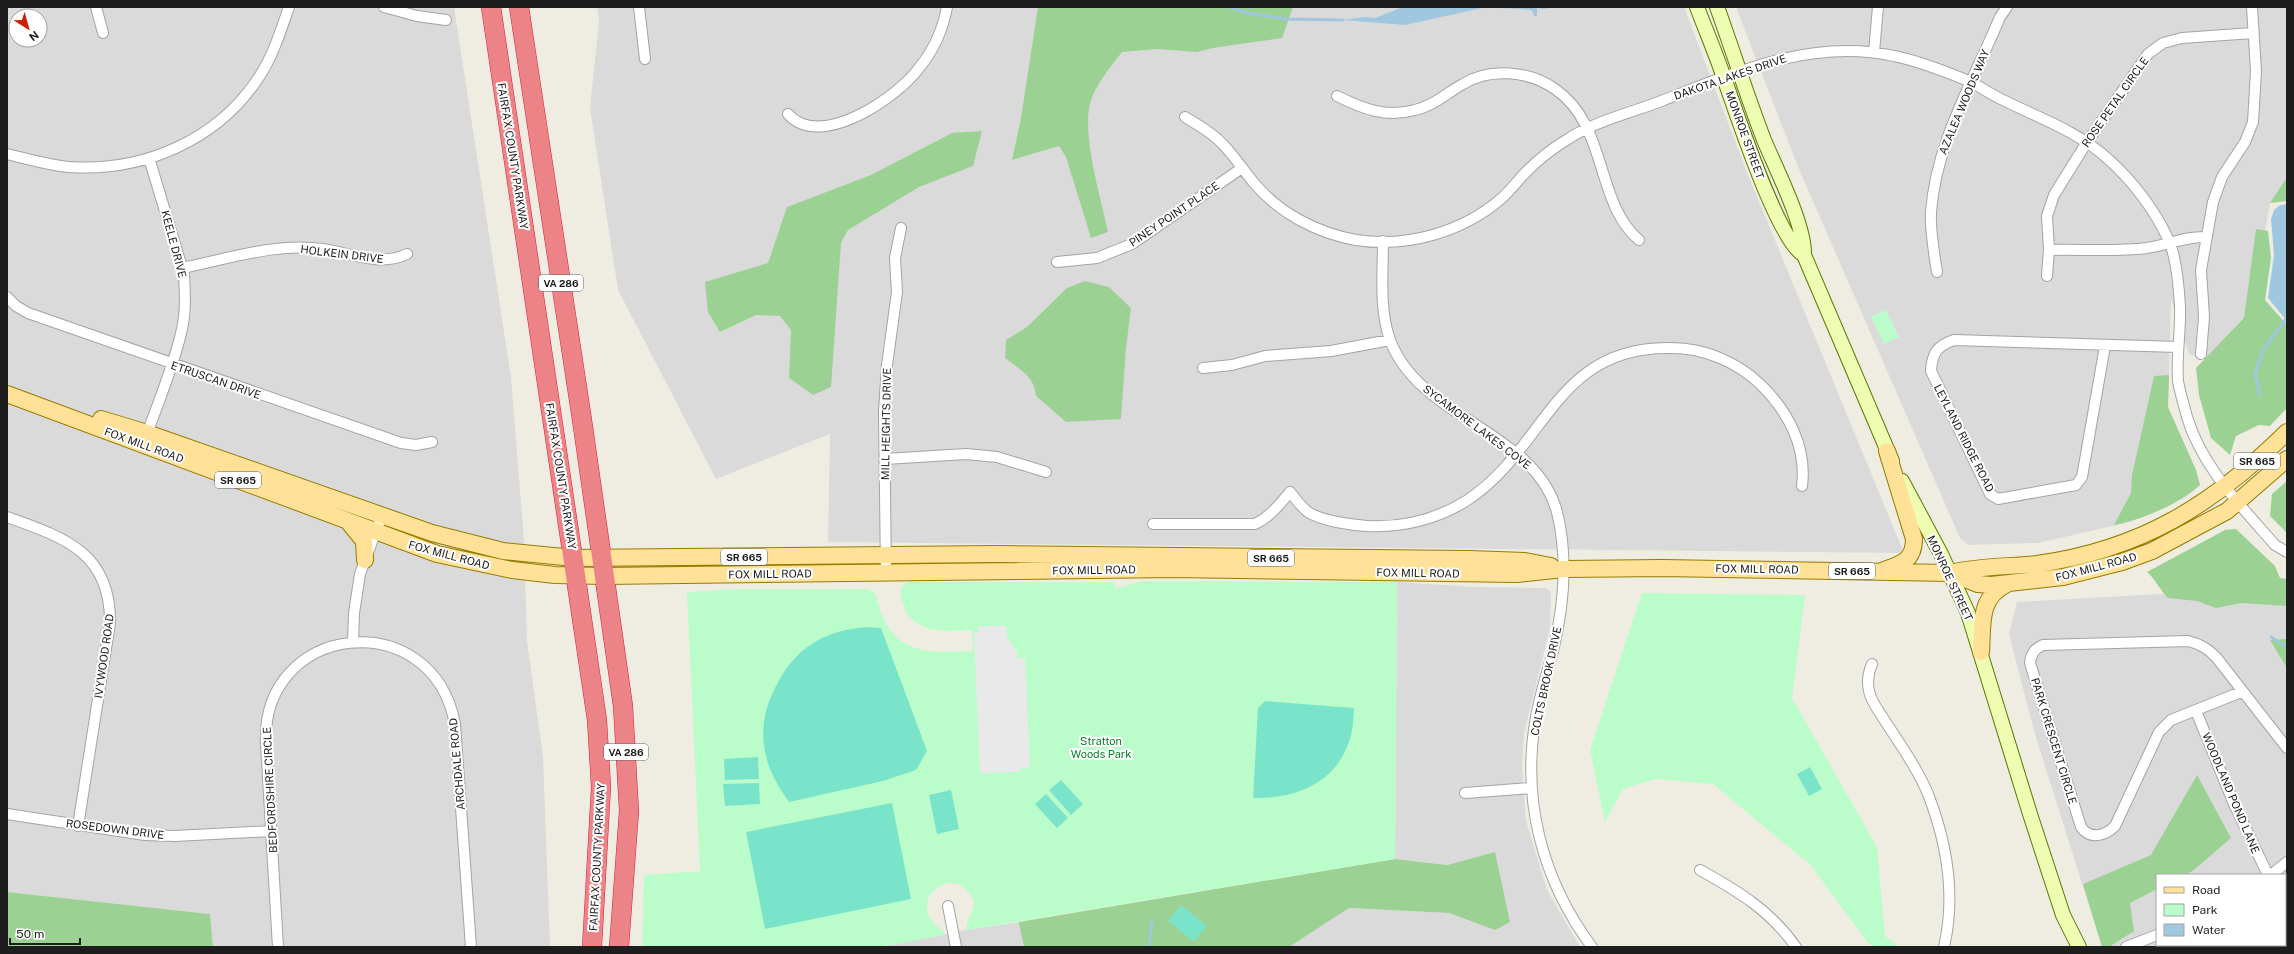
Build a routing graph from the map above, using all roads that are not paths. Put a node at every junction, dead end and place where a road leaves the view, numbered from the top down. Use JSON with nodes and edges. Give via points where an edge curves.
{"nodes":[{"id":1,"x":96,"y":7,"type":"edge"},
{"id":2,"x":288,"y":7,"type":"edge"},
{"id":3,"x":384,"y":7,"type":"edge"},
{"id":4,"x":491,"y":7,"type":"edge"},
{"id":5,"x":519,"y":7,"type":"edge"},
{"id":6,"x":639,"y":7,"type":"edge"},
{"id":7,"x":947,"y":7,"type":"edge"},
{"id":8,"x":1697,"y":7,"type":"edge"},
{"id":9,"x":1717,"y":7,"type":"edge"},
{"id":10,"x":1878,"y":7,"type":"edge"},
{"id":11,"x":2006,"y":7,"type":"edge"},
{"id":12,"x":2252,"y":7,"type":"edge"},
{"id":13,"x":446,"y":20,"type":"dead end"},
{"id":14,"x":103,"y":33,"type":"dead end"},
{"id":15,"x":2253,"y":33,"type":"junction"},
{"id":16,"x":1874,"y":52,"type":"junction"},
{"id":17,"x":645,"y":59,"type":"dead end"},
{"id":18,"x":1740,"y":72,"type":"junction"},
{"id":19,"x":1724,"y":78,"type":"junction"},
{"id":20,"x":1972,"y":83,"type":"junction"},
{"id":21,"x":1337,"y":96,"type":"dead end"},
{"id":22,"x":788,"y":114,"type":"dead end"},
{"id":23,"x":1184,"y":117,"type":"dead end"},
{"id":24,"x":1587,"y":129,"type":"junction"},
{"id":25,"x":2087,"y":142,"type":"junction"},
{"id":26,"x":7,"y":154,"type":"edge"},
{"id":27,"x":149,"y":158,"type":"junction"},
{"id":28,"x":1242,"y":168,"type":"junction"},
{"id":29,"x":901,"y":228,"type":"dead end"},
{"id":30,"x":2206,"y":237,"type":"junction"},
{"id":31,"x":1639,"y":240,"type":"dead end"},
{"id":32,"x":1383,"y":241,"type":"junction"},
{"id":33,"x":2170,"y":244,"type":"junction"},
{"id":34,"x":2049,"y":250,"type":"junction"},
{"id":35,"x":407,"y":254,"type":"dead end"},
{"id":36,"x":1804,"y":255,"type":"junction"},
{"id":37,"x":1057,"y":262,"type":"dead end"},
{"id":38,"x":182,"y":268,"type":"junction"},
{"id":39,"x":1937,"y":272,"type":"dead end"},
{"id":40,"x":2047,"y":276,"type":"dead end"},
{"id":41,"x":7,"y":297,"type":"edge"},
{"id":42,"x":1390,"y":340,"type":"junction"},
{"id":43,"x":2105,"y":346,"type":"junction"},
{"id":44,"x":2178,"y":347,"type":"junction"},
{"id":45,"x":2201,"y":354,"type":"dead end"},
{"id":46,"x":171,"y":364,"type":"junction"},
{"id":47,"x":1203,"y":368,"type":"dead end"},
{"id":48,"x":7,"y":388,"type":"edge"},
{"id":49,"x":7,"y":394,"type":"edge"},
{"id":50,"x":2287,"y":432,"type":"edge"},
{"id":51,"x":145,"y":439,"type":"junction"},
{"id":52,"x":432,"y":442,"type":"dead end"},
{"id":53,"x":1887,"y":451,"type":"junction"},
{"id":54,"x":1516,"y":454,"type":"junction"},
{"id":55,"x":885,"y":459,"type":"junction"},
{"id":56,"x":2287,"y":459,"type":"edge"},
{"id":57,"x":1046,"y":472,"type":"dead end"},
{"id":58,"x":1802,"y":486,"type":"dead end"},
{"id":59,"x":2232,"y":495,"type":"junction"},
{"id":60,"x":382,"y":515,"type":"junction"},
{"id":61,"x":7,"y":517,"type":"edge"},
{"id":62,"x":346,"y":520,"type":"junction"},
{"id":63,"x":1153,"y":524,"type":"dead end"},
{"id":64,"x":376,"y":532,"type":"junction"},
{"id":65,"x":2287,"y":552,"type":"edge"},
{"id":66,"x":886,"y":555,"type":"junction"},
{"id":67,"x":365,"y":560,"type":"junction"},
{"id":68,"x":575,"y":567,"type":"junction"},
{"id":69,"x":603,"y":568,"type":"junction"},
{"id":70,"x":1564,"y":569,"type":"junction"},
{"id":71,"x":1877,"y":572,"type":"junction"},
{"id":72,"x":1950,"y":572,"type":"junction"},
{"id":73,"x":886,"y":573,"type":"junction"},
{"id":74,"x":2009,"y":584,"type":"junction"},
{"id":75,"x":353,"y":641,"type":"junction"},
{"id":76,"x":1981,"y":652,"type":"junction"},
{"id":77,"x":1872,"y":664,"type":"dead end"},
{"id":78,"x":2241,"y":692,"type":"junction"},
{"id":79,"x":2196,"y":711,"type":"junction"},
{"id":80,"x":2287,"y":748,"type":"edge"},
{"id":81,"x":1531,"y":788,"type":"junction"},
{"id":82,"x":1465,"y":793,"type":"dead end"},
{"id":83,"x":7,"y":814,"type":"edge"},
{"id":84,"x":78,"y":826,"type":"junction"},
{"id":85,"x":271,"y":831,"type":"junction"},
{"id":86,"x":2287,"y":862,"type":"edge"},
{"id":87,"x":1700,"y":870,"type":"dead end"},
{"id":88,"x":2268,"y":874,"type":"edge"},
{"id":89,"x":2272,"y":874,"type":"edge"},
{"id":90,"x":948,"y":906,"type":"dead end"},
{"id":91,"x":2063,"y":914,"type":"junction"},
{"id":92,"x":2156,"y":936,"type":"edge"},
{"id":93,"x":278,"y":947,"type":"edge"},
{"id":94,"x":471,"y":947,"type":"edge"},
{"id":95,"x":592,"y":947,"type":"edge"},
{"id":96,"x":619,"y":947,"type":"edge"},
{"id":97,"x":956,"y":947,"type":"edge"},
{"id":98,"x":1592,"y":947,"type":"edge"},
{"id":99,"x":1796,"y":947,"type":"edge"},
{"id":100,"x":1944,"y":947,"type":"edge"},
{"id":101,"x":2067,"y":947,"type":"edge"},
{"id":102,"x":2078,"y":947,"type":"edge"},
{"id":103,"x":2126,"y":947,"type":"edge"}],
"edges":[{"from":1,"to":14,"type":"street"},
{"from":2,"to":27,"type":"street","via":[[281,31],[260,75],[237,106],[200,136]]},
{"from":3,"to":13,"type":"street"},
{"from":4,"to":68,"type":"highway","name":"FAIRFAX COUNTY PARKWAY","number":"VA 286"},
{"from":5,"to":69,"type":"highway","number":"VA 286"},
{"from":6,"to":17,"type":"street"},
{"from":7,"to":22,"type":"street","via":[[936,40],[920,68],[887,100],[845,121],[828,125],[810,126],[800,123]]},
{"from":8,"to":19,"type":"main road","name":"MONROE STREET"},
{"from":9,"to":18,"type":"main road","name":"MONROE STREET"},
{"from":10,"to":16,"type":"street"},
{"from":11,"to":20,"type":"street","name":"AZALEA WOODS WAY"},
{"from":12,"to":15,"type":"street"},
{"from":15,"to":25,"type":"street","name":"ROSE PETAL CIRCLE","via":[[2182,38],[2163,43],[2148,54],[2138,66]]},
{"from":15,"to":30,"type":"street","via":[[2256,71],[2253,122],[2246,142],[2222,177],[2213,202]]},
{"from":16,"to":18,"type":"street","name":"DAKOTA LAKES DRIVE","via":[[1816,52],[1782,58]]},
{"from":16,"to":20,"type":"street","name":"DAKOTA LAKES DRIVE","via":[[1898,57]]},
{"from":18,"to":19,"type":"street","name":"DAKOTA LAKES DRIVE"},
{"from":18,"to":36,"type":"main road","name":"MONROE STREET","via":[[1788,198],[1804,244]]},
{"from":19,"to":24,"type":"street","name":"DAKOTA LAKES DRIVE"},
{"from":19,"to":36,"type":"main road","name":"MONROE STREET","via":[[1748,148],[1778,218],[1797,252]]},
{"from":20,"to":25,"type":"street","name":"DAKOTA LAKES DRIVE","via":[[2002,100],[2051,121]]},
{"from":20,"to":39,"type":"street","name":"AZALEA WOODS WAY","via":[[1946,139],[1934,190],[1931,212],[1932,240]]},
{"from":21,"to":24,"type":"street","via":[[1372,112],[1403,113],[1428,106],[1470,80],[1485,75],[1525,75],[1554,88],[1567,98]]},
{"from":23,"to":28,"type":"street","name":"DAKOTA LAKES DRIVE","via":[[1225,146]]},
{"from":24,"to":31,"type":"street","via":[[1598,152],[1621,220],[1628,231]]},
{"from":24,"to":32,"type":"street","name":"DAKOTA LAKES DRIVE","via":[[1550,151],[1502,197],[1463,223],[1428,236]]},
{"from":25,"to":33,"type":"street","name":"DAKOTA LAKES DRIVE","via":[[2131,183]]},
{"from":25,"to":34,"type":"street","name":"ROSE PETAL CIRCLE","via":[[2054,195],[2047,216]]},
{"from":26,"to":27,"type":"street","via":[[50,164],[88,167]]},
{"from":27,"to":38,"type":"street","name":"KEELE DRIVE"},
{"from":28,"to":32,"type":"street","name":"DAKOTA LAKES DRIVE","via":[[1271,200],[1319,230],[1351,239]]},
{"from":28,"to":37,"type":"street","name":"PINEY POINT PLACE","via":[[1132,244],[1097,258]]},
{"from":29,"to":55,"type":"street","name":"MILL HEIGHTS DRIVE","via":[[895,258],[897,292],[887,364]]},
{"from":30,"to":33,"type":"street","via":[[2188,237]]},
{"from":30,"to":45,"type":"street","via":[[2201,270],[2204,317]]},
{"from":32,"to":42,"type":"street","name":"SYCAMORE LAKES COVE","via":[[1382,301]]},
{"from":33,"to":34,"type":"street","via":[[2146,248]]},
{"from":33,"to":44,"type":"street","name":"DAKOTA LAKES DRIVE","via":[[2180,304]]},
{"from":34,"to":40,"type":"street","name":"ROSE PETAL CIRCLE"},
{"from":35,"to":38,"type":"street","name":"HOLKEIN DRIVE","via":[[392,260],[382,260],[324,249],[292,247]]},
{"from":36,"to":53,"type":"main road","name":"MONROE STREET"},
{"from":38,"to":46,"type":"street","name":"KEELE DRIVE","via":[[184,318]]},
{"from":41,"to":46,"type":"street","name":"ETRUSCAN DRIVE","via":[[28,313]]},
{"from":42,"to":47,"type":"street","via":[[1331,351],[1265,356],[1232,365]]},
{"from":42,"to":54,"type":"street","name":"SYCAMORE LAKES COVE","via":[[1403,364],[1426,390]]},
{"from":43,"to":43,"type":"street","name":"LEYLAND RIDGE ROAD","via":[[1954,340],[1941,345],[1932,360],[1931,371],[1990,494],[1998,500],[2076,485],[2082,477]]},
{"from":43,"to":44,"type":"street","name":"LEYLAND RIDGE ROAD"},
{"from":44,"to":59,"type":"street","name":"DAKOTA LAKES DRIVE","via":[[2178,382],[2188,422],[2211,467]]},
{"from":46,"to":51,"type":"street","name":"KEELE DRIVE"},
{"from":46,"to":52,"type":"street","name":"ETRUSCAN DRIVE","via":[[401,443],[416,445]]},
{"from":48,"to":51,"type":"main road","name":"FOX MILL ROAD","number":"SR 665"},
{"from":49,"to":51,"type":"main road","name":"FOX MILL ROAD","number":"SR 665"},
{"from":50,"to":59,"type":"main road","name":"FOX MILL ROAD","number":"SR 665"},
{"from":51,"to":60,"type":"main road","name":"FOX MILL ROAD","number":"SR 665"},
{"from":51,"to":62,"type":"main road","name":"FOX MILL ROAD","number":"SR 665"},
{"from":53,"to":71,"type":"main road","via":[[1914,540],[1914,549],[1908,560]]},
{"from":53,"to":72,"type":"main road","name":"MONROE STREET"},
{"from":54,"to":58,"type":"street","via":[[1561,394],[1590,370],[1618,355],[1639,350],[1680,348],[1710,354],[1733,364],[1755,379],[1771,395],[1785,413],[1799,443],[1803,462]]},
{"from":54,"to":63,"type":"street","via":[[1491,481],[1466,501],[1431,518],[1389,527],[1347,524],[1322,517],[1308,512],[1290,492],[1274,511],[1255,524]]},
{"from":54,"to":70,"type":"street","name":"SYCAMORE LAKES COVE","via":[[1534,470],[1553,500],[1561,533]]},
{"from":55,"to":57,"type":"street","via":[[966,454],[997,457]]},
{"from":55,"to":66,"type":"street","name":"MILL HEIGHTS DRIVE"},
{"from":56,"to":59,"type":"main road","name":"FOX MILL ROAD","number":"SR 665"},
{"from":59,"to":65,"type":"street","name":"DAKOTA LAKES DRIVE","via":[[2275,544]]},
{"from":59,"to":72,"type":"main road","name":"FOX MILL ROAD","number":"SR 665","via":[[2109,547],[2037,564]]},
{"from":59,"to":74,"type":"main road","name":"FOX MILL ROAD","number":"SR 665","via":[[2227,511],[2179,537],[2122,562],[2063,577]]},
{"from":60,"to":64,"type":"street"},
{"from":60,"to":68,"type":"main road","name":"FOX MILL ROAD","number":"SR 665","via":[[475,545]]},
{"from":61,"to":84,"type":"street","name":"IVYWOOD ROAD","via":[[51,533],[76,547],[96,569],[108,594],[110,623]]},
{"from":62,"to":64,"type":"main road","name":"FOX MILL ROAD","number":"SR 665"},
{"from":62,"to":67,"type":"main road","via":[[363,538]]},
{"from":64,"to":67,"type":"street"},
{"from":64,"to":68,"type":"main road","name":"FOX MILL ROAD","number":"SR 665","via":[[437,554],[480,565],[546,575]]},
{"from":66,"to":69,"type":"main road","name":"FOX MILL ROAD","number":"SR 665"},
{"from":66,"to":70,"type":"main road","name":"FOX MILL ROAD","number":"SR 665","via":[[1469,559],[1525,561]]},
{"from":66,"to":73,"type":"street","name":"MILL HEIGHTS DRIVE"},
{"from":67,"to":75,"type":"street","via":[[356,593]]},
{"from":68,"to":69,"type":"main road","name":"FOX MILL ROAD","number":"SR 665"},
{"from":68,"to":95,"type":"highway","name":"FAIRFAX COUNTY PARKWAY","number":"VA 286","via":[[593,685],[600,760],[600,820]]},
{"from":69,"to":73,"type":"main road","name":"FOX MILL ROAD","number":"SR 665"},
{"from":69,"to":96,"type":"highway","number":"VA 286","via":[[623,706],[629,811]]},
{"from":70,"to":71,"type":"main road","name":"FOX MILL ROAD","number":"SR 665","via":[[1737,568]]},
{"from":70,"to":73,"type":"main road","name":"FOX MILL ROAD","number":"SR 665","via":[[1517,574],[1173,569]]},
{"from":70,"to":81,"type":"street","name":"COLTS BROOK DRIVE","via":[[1556,634],[1536,715],[1531,751]]},
{"from":71,"to":72,"type":"main road","name":"FOX MILL ROAD","number":"SR 665"},
{"from":72,"to":74,"type":"main road","name":"FOX MILL ROAD","number":"SR 665","via":[[1978,584]]},
{"from":72,"to":76,"type":"main road","name":"MONROE STREET"},
{"from":74,"to":76,"type":"main road","via":[[1992,593],[1986,602]]},
{"from":75,"to":85,"type":"street","name":"BEDFORDSHIRE CIRCLE","via":[[325,648],[308,658],[286,679],[274,696],[265,728]]},
{"from":75,"to":94,"type":"street","name":"ARCHDALE ROAD","via":[[385,645],[408,654],[434,676],[448,698],[455,724]]},
{"from":76,"to":91,"type":"main road","name":"MONROE STREET","via":[[2022,790]]},
{"from":77,"to":100,"type":"street","via":[[1868,679],[1872,699],[1920,779],[1943,841],[1949,880],[1949,909]]},
{"from":78,"to":79,"type":"street","name":"PARK CRESCENT CIRCLE"},
{"from":78,"to":79,"type":"street","name":"PARK CRESCENT CIRCLE","via":[[2210,651],[2204,646],[2188,641],[2043,645],[2036,648],[2030,657],[2081,827],[2084,832],[2092,835],[2099,836],[2115,826],[2164,725]]},
{"from":78,"to":80,"type":"street","name":"PARK CRESCENT CIRCLE"},
{"from":79,"to":88,"type":"street","name":"WOODLAND POND LANE","via":[[2234,804]]},
{"from":81,"to":82,"type":"street"},
{"from":81,"to":98,"type":"street","name":"COLTS BROOK DRIVE","via":[[1537,830],[1547,864],[1568,912]]},
{"from":83,"to":84,"type":"street","name":"ROSEDOWN DRIVE"},
{"from":84,"to":85,"type":"street","name":"ROSEDOWN DRIVE","via":[[145,835],[175,836]]},
{"from":85,"to":93,"type":"street","name":"BEDFORDSHIRE CIRCLE"},
{"from":86,"to":89,"type":"street"},
{"from":87,"to":99,"type":"street","via":[[1757,904],[1777,923]]},
{"from":90,"to":97,"type":"street"},
{"from":91,"to":101,"type":"main road","name":"MONROE STREET"},
{"from":91,"to":102,"type":"main road","name":"MONROE STREET"},
{"from":92,"to":103,"type":"street"}]}
